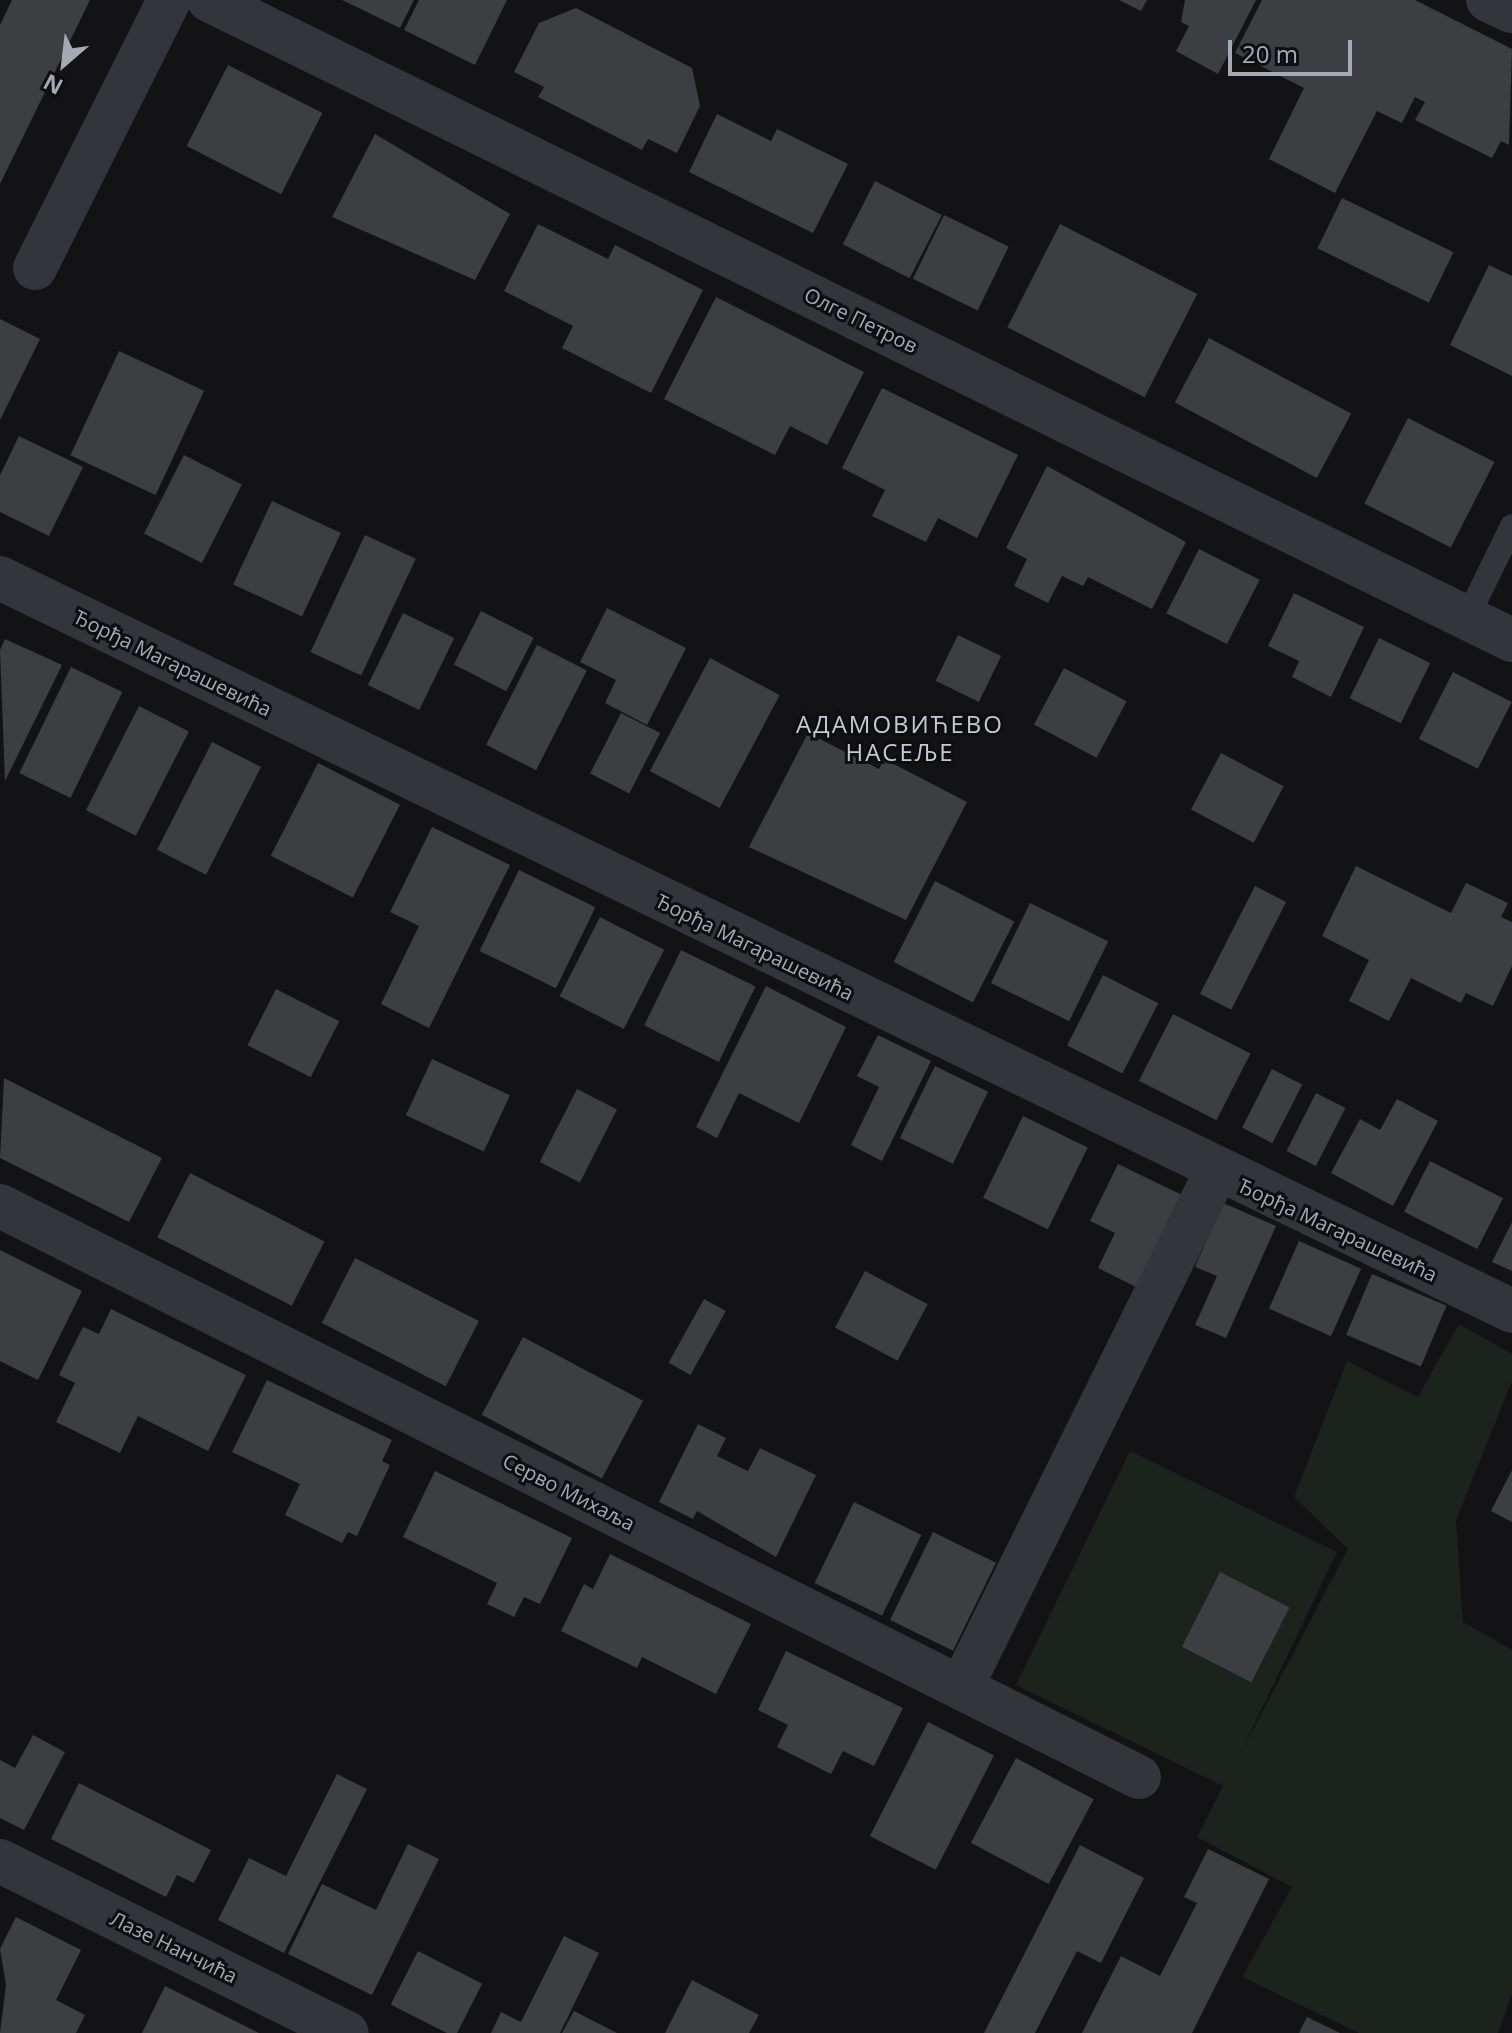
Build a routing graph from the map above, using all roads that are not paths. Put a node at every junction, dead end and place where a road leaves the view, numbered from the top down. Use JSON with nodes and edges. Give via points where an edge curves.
{"nodes":[{"id":1,"x":169,"y":0,"type":"edge"},
{"id":2,"x":209,"y":0,"type":"edge"},
{"id":3,"x":1488,"y":0,"type":"edge"},
{"id":4,"x":1512,"y":11,"type":"edge"},
{"id":5,"x":35,"y":268,"type":"dead end"},
{"id":6,"x":1512,"y":526,"type":"edge"},
{"id":7,"x":0,"y":578,"type":"edge"},
{"id":8,"x":1467,"y":618,"type":"junction"},
{"id":9,"x":1512,"y":640,"type":"edge"},
{"id":10,"x":1216,"y":1172,"type":"junction"},
{"id":11,"x":0,"y":1206,"type":"edge"},
{"id":12,"x":1512,"y":1311,"type":"edge"},
{"id":13,"x":961,"y":1688,"type":"junction"},
{"id":14,"x":1139,"y":1777,"type":"dead end"},
{"id":15,"x":0,"y":1861,"type":"edge"},
{"id":16,"x":347,"y":2033,"type":"edge"}],
"edges":[{"from":1,"to":5,"type":"street"},
{"from":2,"to":8,"type":"street","name":"Олге Петров"},
{"from":3,"to":4,"type":"street"},
{"from":6,"to":8,"type":"lane"},
{"from":7,"to":10,"type":"street","name":"Ђорђа Магарашевића"},
{"from":8,"to":9,"type":"street","name":"Олге Петров"},
{"from":10,"to":12,"type":"street","name":"Ђорђа Магарашевића"},
{"from":10,"to":13,"type":"street"},
{"from":11,"to":13,"type":"street","name":"Серво Михаља"},
{"from":13,"to":14,"type":"street","name":"Серво Михаља"},
{"from":15,"to":16,"type":"street","name":"Лазе Нанчића"}]}
